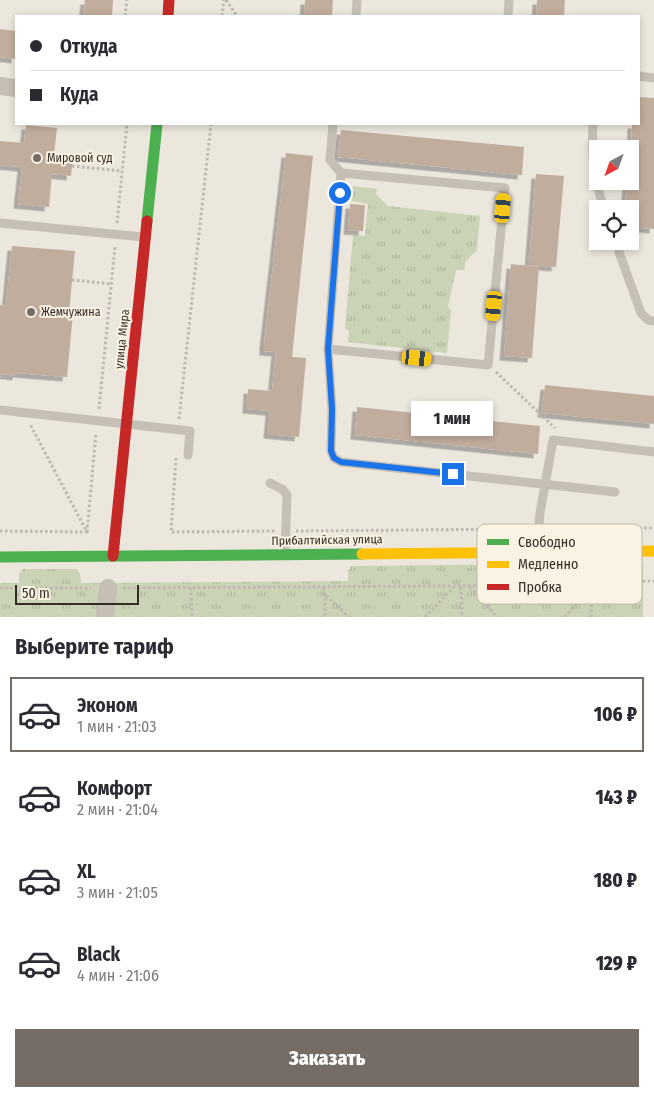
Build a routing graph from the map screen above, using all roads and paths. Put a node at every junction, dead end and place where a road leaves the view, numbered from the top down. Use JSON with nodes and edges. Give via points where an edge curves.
{"nodes":[{"id":1,"x":127,"y":0,"type":"edge"},
{"id":2,"x":169,"y":0,"type":"edge"},
{"id":3,"x":225,"y":0,"type":"edge"},
{"id":4,"x":357,"y":0,"type":"edge"},
{"id":5,"x":509,"y":0,"type":"edge"},
{"id":6,"x":125,"y":15,"type":"edge"},
{"id":7,"x":168,"y":15,"type":"edge"},
{"id":8,"x":222,"y":15,"type":"edge"},
{"id":9,"x":236,"y":15,"type":"edge"},
{"id":10,"x":356,"y":15,"type":"edge"},
{"id":11,"x":508,"y":15,"type":"edge"},
{"id":12,"x":640,"y":76,"type":"edge"},
{"id":13,"x":654,"y":78,"type":"edge"},
{"id":14,"x":0,"y":86,"type":"edge"},
{"id":15,"x":15,"y":88,"type":"edge"},
{"id":16,"x":126,"y":125,"type":"edge"},
{"id":17,"x":157,"y":125,"type":"edge"},
{"id":18,"x":211,"y":125,"type":"edge"},
{"id":19,"x":333,"y":125,"type":"edge"},
{"id":20,"x":593,"y":125,"type":"edge"},
{"id":21,"x":72,"y":166,"type":"dead end"},
{"id":22,"x":122,"y":171,"type":"junction"},
{"id":23,"x":341,"y":173,"type":"junction"},
{"id":24,"x":601,"y":200,"type":"edge"},
{"id":25,"x":0,"y":222,"type":"edge"},
{"id":26,"x":116,"y":235,"type":"junction"},
{"id":27,"x":146,"y":238,"type":"junction"},
{"id":28,"x":619,"y":250,"type":"edge"},
{"id":29,"x":72,"y":280,"type":"dead end"},
{"id":30,"x":110,"y":284,"type":"junction"},
{"id":31,"x":654,"y":321,"type":"edge"},
{"id":32,"x":328,"y":349,"type":"junction"},
{"id":33,"x":488,"y":365,"type":"junction"},
{"id":34,"x":0,"y":410,"type":"edge"},
{"id":35,"x":24,"y":413,"type":"junction"},
{"id":36,"x":98,"y":421,"type":"junction"},
{"id":37,"x":127,"y":424,"type":"junction"},
{"id":38,"x":178,"y":430,"type":"junction"},
{"id":39,"x":553,"y":440,"type":"junction"},
{"id":40,"x":654,"y":452,"type":"edge"},
{"id":41,"x":188,"y":455,"type":"dead end"},
{"id":42,"x":270,"y":483,"type":"dead end"},
{"id":43,"x":546,"y":485,"type":"junction"},
{"id":44,"x":615,"y":492,"type":"dead end"},
{"id":45,"x":539,"y":524,"type":"edge"},
{"id":46,"x":477,"y":529,"type":"edge"},
{"id":47,"x":0,"y":531,"type":"edge"},
{"id":48,"x":286,"y":531,"type":"junction"},
{"id":49,"x":86,"y":532,"type":"junction"},
{"id":50,"x":477,"y":552,"type":"edge"},
{"id":51,"x":285,"y":554,"type":"junction"},
{"id":52,"x":113,"y":556,"type":"junction"},
{"id":53,"x":0,"y":557,"type":"edge"},
{"id":54,"x":455,"y":586,"type":"junction"},
{"id":55,"x":462,"y":586,"type":"junction"},
{"id":56,"x":470,"y":587,"type":"junction"},
{"id":57,"x":477,"y":587,"type":"edge"},
{"id":58,"x":0,"y":588,"type":"edge"},
{"id":59,"x":108,"y":588,"type":"junction"},
{"id":60,"x":191,"y":588,"type":"junction"},
{"id":61,"x":324,"y":588,"type":"junction"},
{"id":62,"x":477,"y":594,"type":"edge"},
{"id":63,"x":486,"y":604,"type":"edge"},
{"id":64,"x":576,"y":604,"type":"edge"},
{"id":65,"x":591,"y":604,"type":"edge"},
{"id":66,"x":105,"y":617,"type":"edge"},
{"id":67,"x":192,"y":617,"type":"edge"},
{"id":68,"x":325,"y":617,"type":"edge"},
{"id":69,"x":350,"y":617,"type":"edge"},
{"id":70,"x":425,"y":617,"type":"edge"},
{"id":71,"x":462,"y":617,"type":"edge"},
{"id":72,"x":498,"y":617,"type":"edge"},
{"id":73,"x":565,"y":617,"type":"edge"},
{"id":74,"x":591,"y":617,"type":"edge"}],
"edges":[{"from":1,"to":6,"type":"path"},
{"from":2,"to":7,"type":"street"},
{"from":3,"to":8,"type":"path"},
{"from":3,"to":9,"type":"path"},
{"from":4,"to":10,"type":"lane"},
{"from":5,"to":11,"type":"lane"},
{"from":12,"to":13,"type":"lane"},
{"from":14,"to":15,"type":"street"},
{"from":16,"to":22,"type":"path"},
{"from":17,"to":27,"type":"street","name":"улица Мира"},
{"from":18,"to":38,"type":"path"},
{"from":19,"to":23,"type":"lane","via":[[330,160]]},
{"from":20,"to":24,"type":"lane","via":[[591,152]]},
{"from":21,"to":22,"type":"path"},
{"from":22,"to":26,"type":"path"},
{"from":23,"to":32,"type":"lane"},
{"from":23,"to":33,"type":"lane","via":[[505,188]]},
{"from":25,"to":26,"type":"lane"},
{"from":26,"to":27,"type":"lane"},
{"from":26,"to":30,"type":"path"},
{"from":27,"to":37,"type":"street","name":"улица Мира"},
{"from":28,"to":31,"type":"lane","via":[[641,313]]},
{"from":29,"to":30,"type":"path"},
{"from":30,"to":36,"type":"path"},
{"from":32,"to":33,"type":"lane"},
{"from":32,"to":43,"type":"lane","via":[[331,451],[334,458],[341,462]]},
{"from":33,"to":39,"type":"path","via":[[555,428]]},
{"from":34,"to":35,"type":"lane"},
{"from":35,"to":36,"type":"lane"},
{"from":35,"to":49,"type":"path"},
{"from":36,"to":37,"type":"lane"},
{"from":36,"to":49,"type":"path"},
{"from":37,"to":38,"type":"lane"},
{"from":37,"to":52,"type":"street","name":"улица Мира"},
{"from":38,"to":41,"type":"lane","via":[[190,431]]},
{"from":38,"to":48,"type":"path","via":[[171,532]]},
{"from":39,"to":40,"type":"lane"},
{"from":39,"to":43,"type":"lane"},
{"from":42,"to":48,"type":"lane","via":[[287,495]]},
{"from":43,"to":44,"type":"lane"},
{"from":43,"to":45,"type":"lane"},
{"from":46,"to":48,"type":"path"},
{"from":47,"to":49,"type":"path"},
{"from":48,"to":51,"type":"lane"},
{"from":50,"to":51,"type":"street","name":"Прибалтийская улица"},
{"from":51,"to":52,"type":"street","name":"Прибалтийская улица"},
{"from":52,"to":53,"type":"street","name":"Прибалтийская улица"},
{"from":54,"to":55,"type":"path"},
{"from":54,"to":61,"type":"path"},
{"from":54,"to":70,"type":"path"},
{"from":55,"to":56,"type":"path"},
{"from":55,"to":71,"type":"path"},
{"from":56,"to":57,"type":"path"},
{"from":56,"to":62,"type":"path"},
{"from":58,"to":59,"type":"path"},
{"from":59,"to":60,"type":"path"},
{"from":59,"to":66,"type":"street"},
{"from":60,"to":61,"type":"path"},
{"from":60,"to":67,"type":"path"},
{"from":61,"to":68,"type":"path"},
{"from":61,"to":69,"type":"path","via":[[322,592]]},
{"from":63,"to":72,"type":"path"},
{"from":64,"to":73,"type":"path"},
{"from":65,"to":74,"type":"path"}]}
